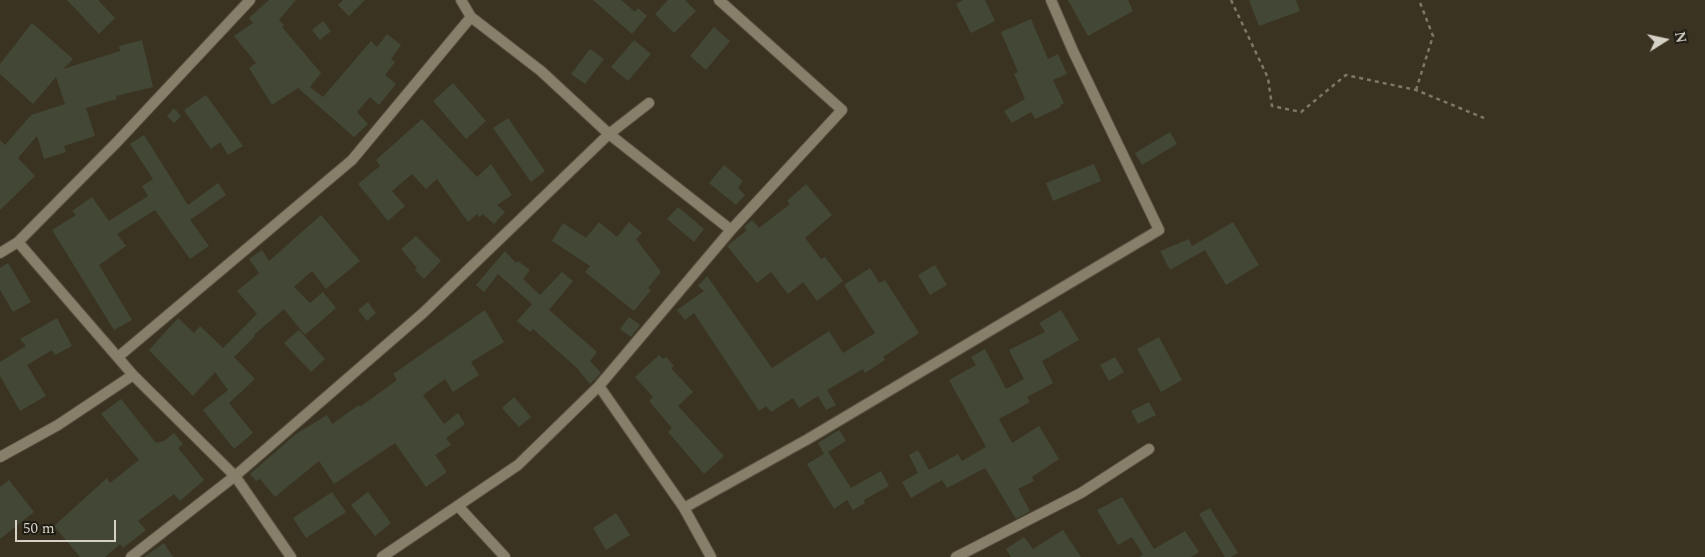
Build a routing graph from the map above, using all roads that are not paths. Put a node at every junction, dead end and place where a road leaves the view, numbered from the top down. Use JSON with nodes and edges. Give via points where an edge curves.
{"nodes":[{"id":1,"x":250,"y":0,"type":"edge"},
{"id":2,"x":461,"y":0,"type":"edge"},
{"id":3,"x":719,"y":0,"type":"edge"},
{"id":4,"x":1051,"y":0,"type":"edge"},
{"id":5,"x":471,"y":17,"type":"junction"},
{"id":6,"x":649,"y":102,"type":"dead end"},
{"id":7,"x":609,"y":134,"type":"junction"},
{"id":8,"x":730,"y":230,"type":"junction"},
{"id":9,"x":18,"y":242,"type":"junction"},
{"id":10,"x":0,"y":253,"type":"edge"},
{"id":11,"x":118,"y":358,"type":"junction"},
{"id":12,"x":133,"y":375,"type":"junction"},
{"id":13,"x":599,"y":386,"type":"junction"},
{"id":14,"x":1149,"y":449,"type":"dead end"},
{"id":15,"x":0,"y":457,"type":"edge"},
{"id":16,"x":235,"y":476,"type":"junction"},
{"id":17,"x":458,"y":506,"type":"junction"},
{"id":18,"x":684,"y":508,"type":"junction"},
{"id":19,"x":131,"y":557,"type":"edge"},
{"id":20,"x":291,"y":557,"type":"edge"},
{"id":21,"x":382,"y":557,"type":"edge"},
{"id":22,"x":505,"y":557,"type":"edge"},
{"id":23,"x":712,"y":557,"type":"edge"},
{"id":24,"x":956,"y":557,"type":"edge"}],
"edges":[{"from":1,"to":9,"type":"street"},
{"from":2,"to":5,"type":"street"},
{"from":3,"to":8,"type":"street","via":[[842,110]]},
{"from":4,"to":18,"type":"street","via":[[1159,230],[808,439]]},
{"from":5,"to":7,"type":"street","via":[[540,70]]},
{"from":5,"to":11,"type":"street","via":[[352,160]]},
{"from":6,"to":7,"type":"street"},
{"from":7,"to":8,"type":"street"},
{"from":7,"to":16,"type":"street","via":[[423,313]]},
{"from":8,"to":13,"type":"street"},
{"from":9,"to":10,"type":"street"},
{"from":9,"to":11,"type":"street"},
{"from":11,"to":12,"type":"street"},
{"from":12,"to":15,"type":"street","via":[[58,425]]},
{"from":12,"to":16,"type":"street"},
{"from":13,"to":17,"type":"street","via":[[518,465]]},
{"from":13,"to":18,"type":"street"},
{"from":14,"to":24,"type":"street","via":[[1081,493]]},
{"from":16,"to":19,"type":"street"},
{"from":16,"to":20,"type":"street"},
{"from":17,"to":21,"type":"street"},
{"from":17,"to":22,"type":"street"},
{"from":18,"to":23,"type":"street"}]}
